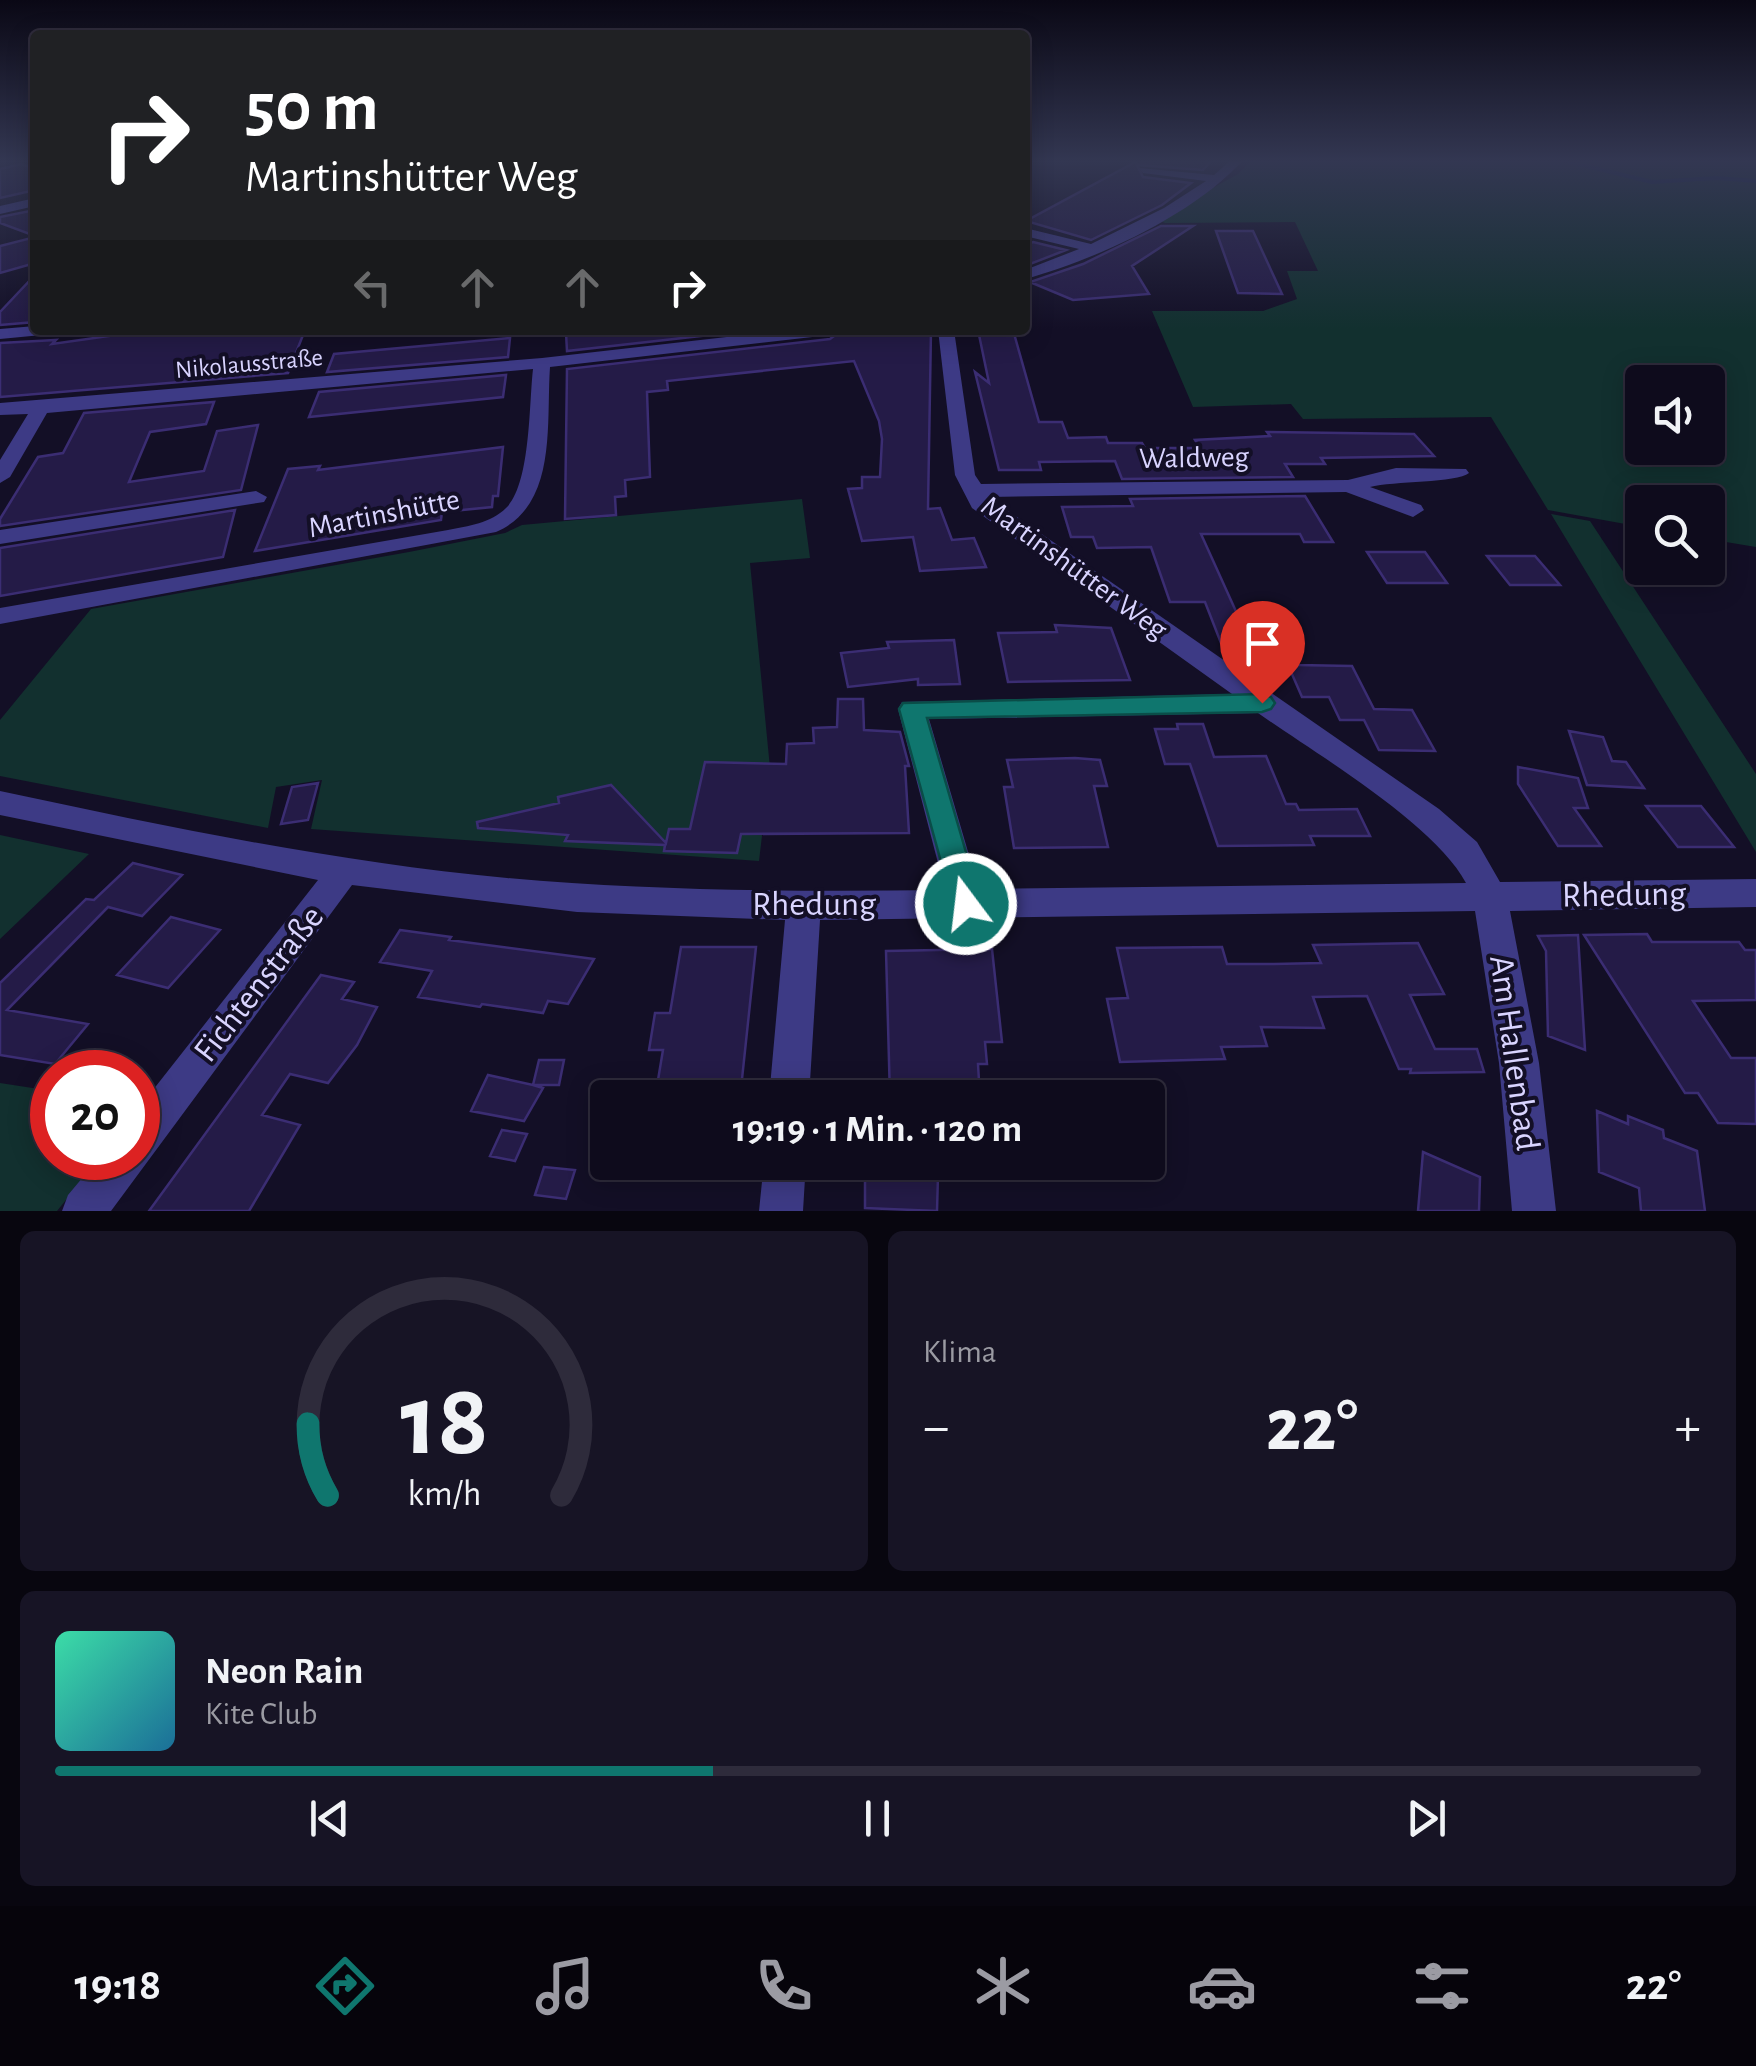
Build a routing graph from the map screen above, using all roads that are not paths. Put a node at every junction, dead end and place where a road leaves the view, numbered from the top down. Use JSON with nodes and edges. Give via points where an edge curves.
{"nodes":[{"id":1,"x":1152,"y":217,"type":"edge"},
{"id":2,"x":1030,"y":233,"type":"edge"},
{"id":3,"x":1094,"y":249,"type":"junction"},
{"id":4,"x":1030,"y":273,"type":"edge"},
{"id":5,"x":30,"y":331,"type":"edge"},
{"id":6,"x":0,"y":334,"type":"edge"},
{"id":7,"x":785,"y":335,"type":"edge"},
{"id":8,"x":947,"y":335,"type":"edge"},
{"id":9,"x":542,"y":362,"type":"junction"},
{"id":10,"x":40,"y":408,"type":"junction"},
{"id":11,"x":0,"y":409,"type":"edge"},
{"id":12,"x":1460,"y":472,"type":"dead end"},
{"id":13,"x":0,"y":478,"type":"edge"},
{"id":14,"x":1348,"y":486,"type":"junction"},
{"id":15,"x":971,"y":492,"type":"junction"},
{"id":16,"x":256,"y":497,"type":"dead end"},
{"id":17,"x":1413,"y":510,"type":"dead end"},
{"id":18,"x":0,"y":538,"type":"edge"},
{"id":19,"x":0,"y":616,"type":"edge"},
{"id":20,"x":1262,"y":703,"type":"junction"},
{"id":21,"x":0,"y":802,"type":"edge"},
{"id":22,"x":343,"y":872,"type":"junction"},
{"id":23,"x":1756,"y":893,"type":"edge"},
{"id":24,"x":1490,"y":896,"type":"junction"},
{"id":25,"x":804,"y":904,"type":"junction"},
{"id":26,"x":966,"y":904,"type":"junction"},
{"id":27,"x":790,"y":1080,"type":"edge"},
{"id":28,"x":160,"y":1113,"type":"edge"},
{"id":29,"x":108,"y":1180,"type":"edge"},
{"id":30,"x":783,"y":1180,"type":"edge"},
{"id":31,"x":84,"y":1211,"type":"edge"},
{"id":32,"x":781,"y":1211,"type":"edge"},
{"id":33,"x":1534,"y":1211,"type":"edge"}],
"edges":[{"from":1,"to":3,"type":"street"},
{"from":2,"to":3,"type":"street"},
{"from":3,"to":4,"type":"street"},
{"from":5,"to":6,"type":"street"},
{"from":7,"to":9,"type":"street"},
{"from":8,"to":15,"type":"street","name":"Martinshütter Weg"},
{"from":9,"to":10,"type":"street","name":"Nikolausstraße"},
{"from":9,"to":19,"type":"street","name":"Martinshütte","via":[[532,487],[517,510],[496,524]]},
{"from":10,"to":11,"type":"street","name":"Nikolausstraße"},
{"from":10,"to":13,"type":"street"},
{"from":12,"to":14,"type":"street","via":[[1396,474]]},
{"from":14,"to":15,"type":"street","name":"Waldweg"},
{"from":14,"to":17,"type":"street","name":"Waldweg"},
{"from":15,"to":20,"type":"street","name":"Martinshütter Weg","via":[[995,516]]},
{"from":16,"to":18,"type":"street"},
{"from":20,"to":24,"type":"street","name":"Martinshütter Weg","via":[[1448,834]]},
{"from":20,"to":26,"type":"street","via":[[912,709]]},
{"from":21,"to":22,"type":"street","name":"Rhedung"},
{"from":22,"to":25,"type":"street","name":"Rhedung","via":[[581,898]]},
{"from":22,"to":28,"type":"street","name":"Fichtenstraße"},
{"from":23,"to":24,"type":"street","name":"Rhedung"},
{"from":24,"to":26,"type":"street","name":"Rhedung"},
{"from":24,"to":33,"type":"street","name":"Am Hallenbad","via":[[1519,1062]]},
{"from":25,"to":26,"type":"street","name":"Rhedung"},
{"from":25,"to":27,"type":"street"},
{"from":29,"to":31,"type":"street"},
{"from":30,"to":32,"type":"street"}]}
